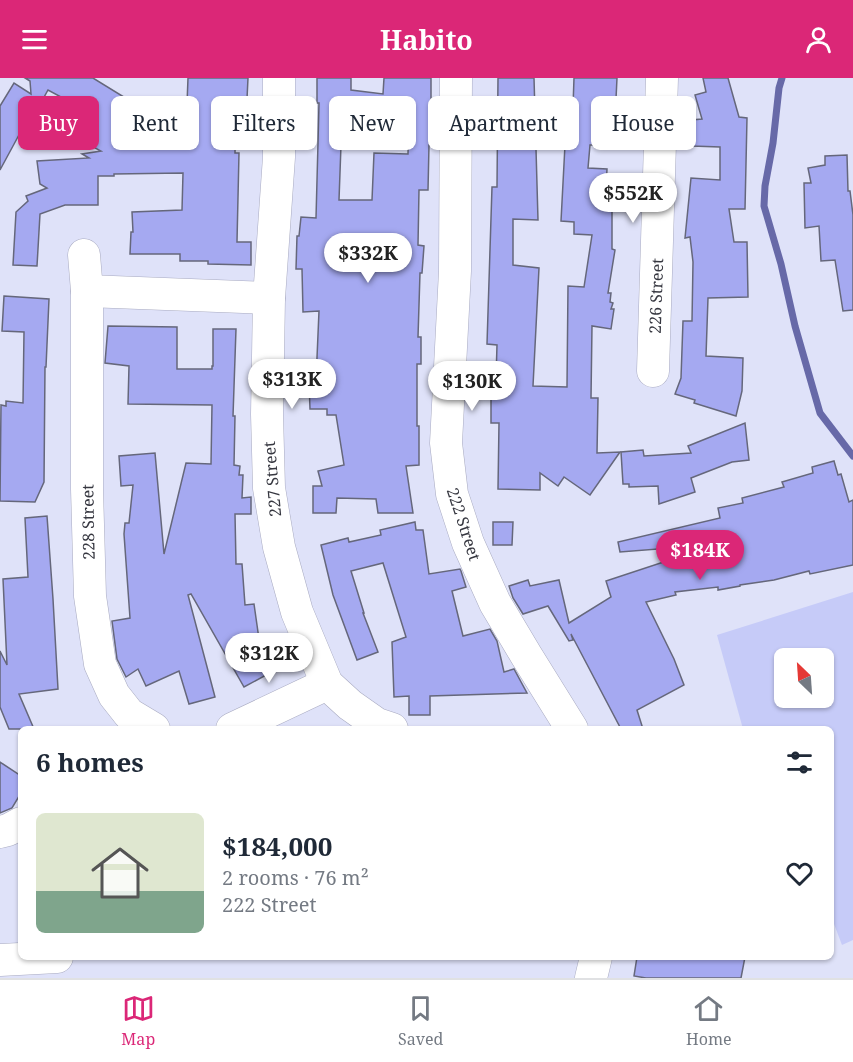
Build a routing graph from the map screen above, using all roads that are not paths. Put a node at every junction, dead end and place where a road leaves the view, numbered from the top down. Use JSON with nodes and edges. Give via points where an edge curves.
{"nodes":[{"id":1,"x":279,"y":78,"type":"edge"},
{"id":2,"x":456,"y":78,"type":"edge"},
{"id":3,"x":662,"y":78,"type":"edge"},
{"id":4,"x":84,"y":255,"type":"dead end"},
{"id":5,"x":87,"y":291,"type":"junction"},
{"id":6,"x":269,"y":298,"type":"junction"},
{"id":7,"x":653,"y":371,"type":"dead end"},
{"id":8,"x":327,"y":684,"type":"junction"},
{"id":9,"x":149,"y":726,"type":"edge"},
{"id":10,"x":238,"y":726,"type":"edge"},
{"id":11,"x":383,"y":726,"type":"edge"},
{"id":12,"x":570,"y":726,"type":"edge"},
{"id":13,"x":18,"y":825,"type":"edge"},
{"id":14,"x":0,"y":832,"type":"edge"},
{"id":15,"x":18,"y":959,"type":"edge"},
{"id":16,"x":0,"y":960,"type":"edge"},
{"id":17,"x":595,"y":960,"type":"edge"},
{"id":18,"x":591,"y":978,"type":"edge"}],
"edges":[{"from":1,"to":6,"type":"street","name":"227 Street","via":[[279,157]]},
{"from":2,"to":12,"type":"street","name":"222 Street","via":[[455,271],[446,443],[452,494],[468,543],[495,603]]},
{"from":3,"to":7,"type":"street","name":"226 Street"},
{"from":4,"to":5,"type":"street","name":"228 Street"},
{"from":5,"to":6,"type":"street"},
{"from":5,"to":9,"type":"street","name":"228 Street","via":[[90,596],[100,664],[114,695],[129,714]]},
{"from":6,"to":8,"type":"street","name":"227 Street","via":[[269,488],[279,547],[297,612]]},
{"from":8,"to":10,"type":"street"},
{"from":8,"to":11,"type":"street","name":"227 Street","via":[[359,712]]},
{"from":13,"to":14,"type":"street"},
{"from":15,"to":16,"type":"street"},
{"from":17,"to":18,"type":"street"}]}
